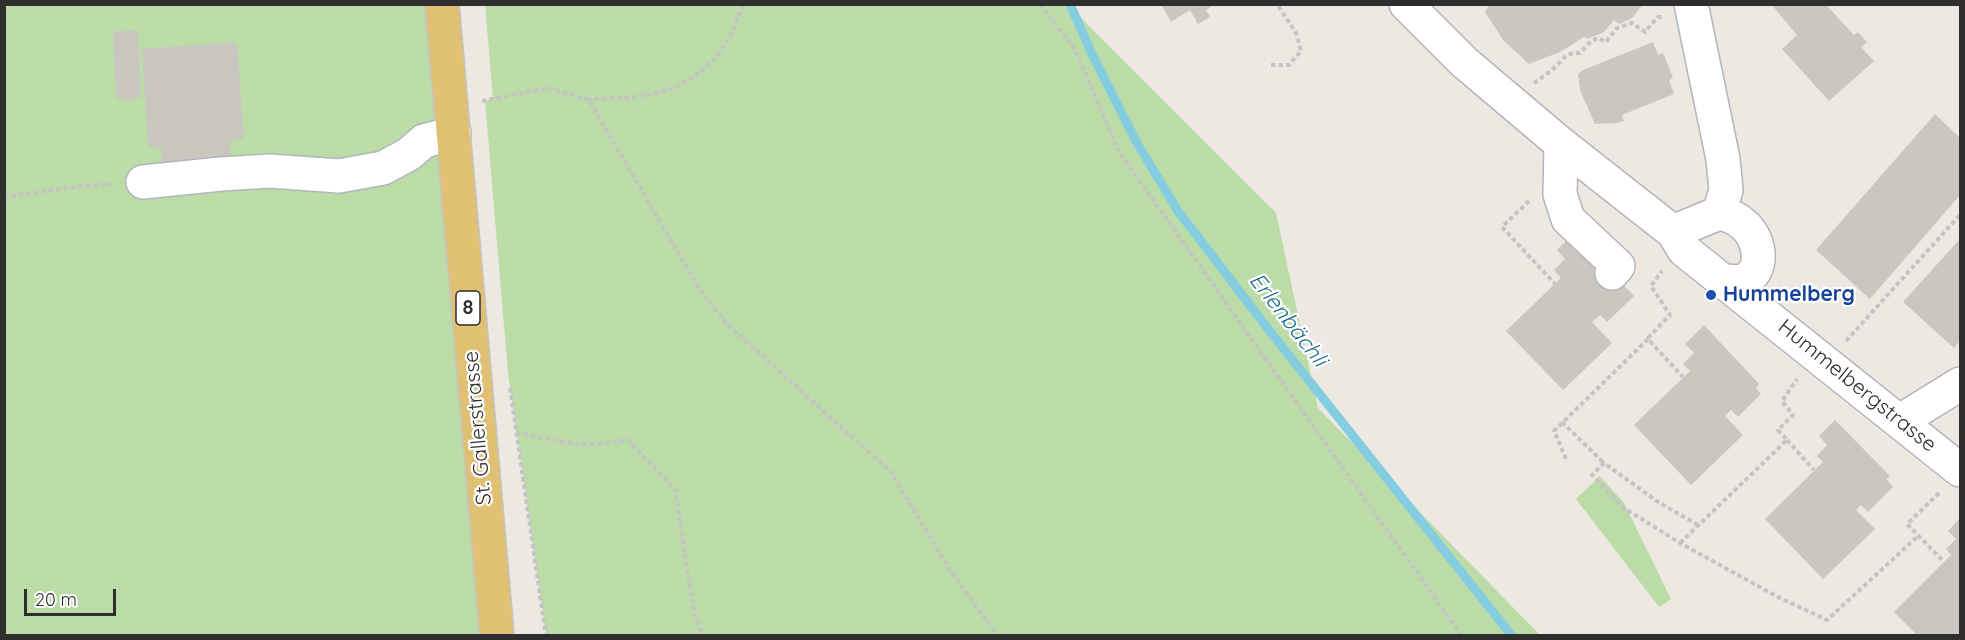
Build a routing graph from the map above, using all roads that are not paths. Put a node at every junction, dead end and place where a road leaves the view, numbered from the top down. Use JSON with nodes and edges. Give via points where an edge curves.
{"nodes":[{"id":1,"x":442,"y":4,"type":"edge"},
{"id":2,"x":1406,"y":4,"type":"edge"},
{"id":3,"x":1691,"y":8,"type":"edge"},
{"id":4,"x":454,"y":133,"type":"junction"},
{"id":5,"x":1561,"y":144,"type":"junction"},
{"id":6,"x":143,"y":182,"type":"road end"},
{"id":7,"x":1719,"y":213,"type":"junction"},
{"id":8,"x":1671,"y":248,"type":"junction"},
{"id":9,"x":1612,"y":273,"type":"dead end"},
{"id":10,"x":1724,"y":281,"type":"junction"},
{"id":11,"x":1960,"y":384,"type":"edge"},
{"id":12,"x":1900,"y":421,"type":"junction"},
{"id":13,"x":1953,"y":478,"type":"edge"},
{"id":14,"x":497,"y":636,"type":"edge"}],
"edges":[{"from":1,"to":4,"type":"main road","name":"St. Gallerstrasse","number":"8"},
{"from":2,"to":5,"type":"street","name":"Hummelbergstrasse","via":[[1464,62]]},
{"from":3,"to":7,"type":"street","via":[[1723,159],[1726,190]]},
{"from":4,"to":6,"type":"street","via":[[424,141],[383,168],[339,177],[270,171]]},
{"from":4,"to":14,"type":"main road","name":"St. Gallerstrasse","number":"8"},
{"from":5,"to":8,"type":"street","name":"Hummelbergstrasse"},
{"from":5,"to":9,"type":"street","via":[[1560,194],[1568,219],[1618,266]]},
{"from":7,"to":8,"type":"street"},
{"from":7,"to":10,"type":"street","via":[[1746,226],[1758,252],[1754,271],[1747,278]]},
{"from":8,"to":10,"type":"street","name":"Hummelbergstrasse","via":[[1684,250]]},
{"from":10,"to":12,"type":"street","name":"Hummelbergstrasse"},
{"from":11,"to":12,"type":"street"},
{"from":12,"to":13,"type":"street","name":"Hummelbergstrasse"}]}
